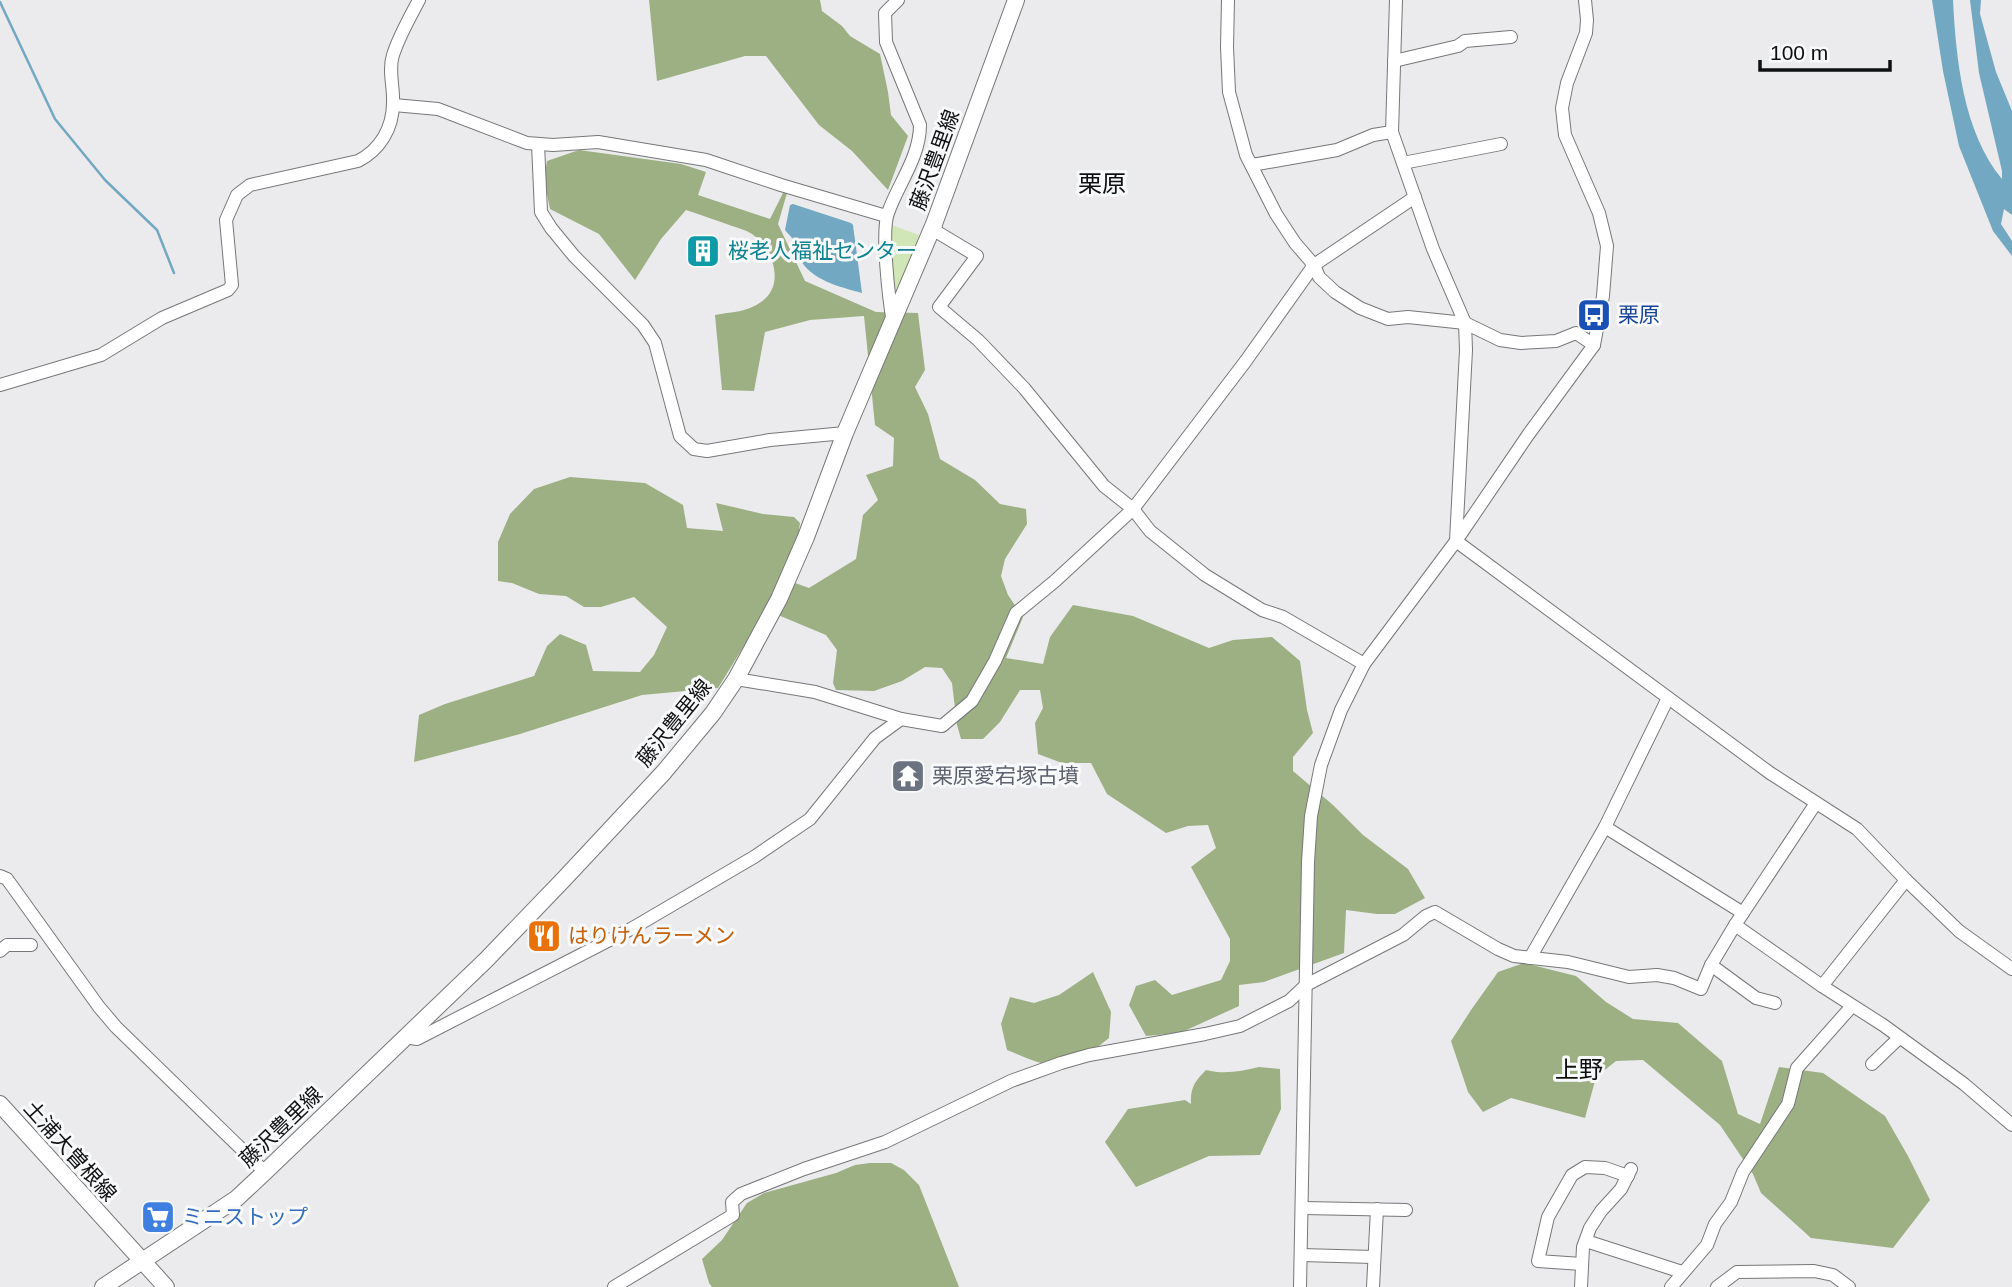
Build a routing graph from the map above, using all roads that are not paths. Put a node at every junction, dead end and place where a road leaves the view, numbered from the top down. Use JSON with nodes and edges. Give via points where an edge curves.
{"nodes":[{"id":1,"x":419,"y":0,"type":"edge"},
{"id":2,"x":898,"y":0,"type":"edge"},
{"id":3,"x":1017,"y":0,"type":"edge"},
{"id":4,"x":1228,"y":0,"type":"edge"},
{"id":5,"x":1396,"y":0,"type":"edge"},
{"id":6,"x":1585,"y":0,"type":"edge"},
{"id":7,"x":1511,"y":37,"type":"dead end"},
{"id":8,"x":1394,"y":61,"type":"junction"},
{"id":9,"x":394,"y":105,"type":"junction"},
{"id":10,"x":1392,"y":132,"type":"junction"},
{"id":11,"x":538,"y":144,"type":"junction"},
{"id":12,"x":1501,"y":144,"type":"dead end"},
{"id":13,"x":1403,"y":163,"type":"junction"},
{"id":14,"x":1252,"y":165,"type":"junction"},
{"id":15,"x":1415,"y":197,"type":"junction"},
{"id":16,"x":886,"y":216,"type":"junction"},
{"id":17,"x":934,"y":224,"type":"junction"},
{"id":18,"x":1314,"y":265,"type":"junction"},
{"id":19,"x":893,"y":323,"type":"junction"},
{"id":20,"x":1465,"y":323,"type":"junction"},
{"id":21,"x":1594,"y":345,"type":"junction"},
{"id":22,"x":0,"y":384,"type":"edge"},
{"id":23,"x":845,"y":433,"type":"junction"},
{"id":24,"x":1133,"y":509,"type":"junction"},
{"id":25,"x":1456,"y":541,"type":"junction"},
{"id":26,"x":1364,"y":664,"type":"junction"},
{"id":27,"x":736,"y":679,"type":"junction"},
{"id":28,"x":1668,"y":698,"type":"junction"},
{"id":29,"x":901,"y":719,"type":"junction"},
{"id":30,"x":1815,"y":803,"type":"junction"},
{"id":31,"x":1605,"y":827,"type":"junction"},
{"id":32,"x":0,"y":876,"type":"edge"},
{"id":33,"x":1906,"y":880,"type":"junction"},
{"id":34,"x":1742,"y":913,"type":"junction"},
{"id":35,"x":1735,"y":925,"type":"junction"},
{"id":36,"x":31,"y":945,"type":"dead end"},
{"id":37,"x":0,"y":951,"type":"edge"},
{"id":38,"x":1530,"y":958,"type":"junction"},
{"id":39,"x":1711,"y":965,"type":"junction"},
{"id":40,"x":2012,"y":969,"type":"edge"},
{"id":41,"x":1306,"y":985,"type":"junction"},
{"id":42,"x":1822,"y":986,"type":"junction"},
{"id":43,"x":1775,"y":1003,"type":"dead end"},
{"id":44,"x":1852,"y":1006,"type":"junction"},
{"id":45,"x":406,"y":1037,"type":"junction"},
{"id":46,"x":1899,"y":1038,"type":"junction"},
{"id":47,"x":1872,"y":1064,"type":"dead end"},
{"id":48,"x":0,"y":1104,"type":"edge"},
{"id":49,"x":2012,"y":1125,"type":"edge"},
{"id":50,"x":265,"y":1172,"type":"junction"},
{"id":51,"x":1303,"y":1208,"type":"junction"},
{"id":52,"x":1377,"y":1209,"type":"junction"},
{"id":53,"x":1406,"y":1210,"type":"dead end"},
{"id":54,"x":1586,"y":1241,"type":"junction"},
{"id":55,"x":1301,"y":1255,"type":"junction"},
{"id":56,"x":1374,"y":1257,"type":"junction"},
{"id":57,"x":142,"y":1262,"type":"junction"},
{"id":58,"x":1582,"y":1265,"type":"junction"},
{"id":59,"x":1682,"y":1272,"type":"junction"},
{"id":60,"x":103,"y":1287,"type":"edge"},
{"id":61,"x":166,"y":1287,"type":"edge"},
{"id":62,"x":614,"y":1287,"type":"edge"},
{"id":63,"x":1300,"y":1287,"type":"edge"},
{"id":64,"x":1373,"y":1287,"type":"edge"},
{"id":65,"x":1581,"y":1287,"type":"edge"},
{"id":66,"x":1671,"y":1287,"type":"edge"},
{"id":67,"x":1717,"y":1287,"type":"edge"},
{"id":68,"x":1849,"y":1287,"type":"edge"}],
"edges":[{"from":1,"to":9,"type":"street","via":[[393,55]]},
{"from":2,"to":16,"type":"street","via":[[886,13],[886,42],[920,135]]},
{"from":3,"to":17,"type":"main road","name":"藤沢豊里線"},
{"from":4,"to":14,"type":"street","via":[[1229,92]]},
{"from":5,"to":8,"type":"street"},
{"from":6,"to":21,"type":"street","via":[[1586,33],[1562,108],[1565,135],[1599,214],[1607,246]]},
{"from":7,"to":8,"type":"street","via":[[1465,41]]},
{"from":8,"to":10,"type":"street"},
{"from":9,"to":11,"type":"street","via":[[438,109]]},
{"from":9,"to":22,"type":"street","via":[[386,133],[372,154],[345,165],[250,185],[237,195],[226,220],[232,285],[228,290],[162,318],[101,355]]},
{"from":10,"to":13,"type":"street"},
{"from":10,"to":14,"type":"street","via":[[1337,150]]},
{"from":11,"to":16,"type":"street","via":[[598,142],[706,160]]},
{"from":11,"to":23,"type":"street","via":[[541,212],[574,256],[655,343],[680,436],[694,449],[707,451]]},
{"from":12,"to":13,"type":"street"},
{"from":13,"to":15,"type":"street"},
{"from":14,"to":18,"type":"street","via":[[1276,214]]},
{"from":15,"to":18,"type":"street"},
{"from":15,"to":20,"type":"street"},
{"from":16,"to":19,"type":"street"},
{"from":17,"to":19,"type":"main road","name":"藤沢豊里線"},
{"from":17,"to":24,"type":"street","via":[[937,232],[977,256],[939,307],[978,340],[1104,486]]},
{"from":18,"to":20,"type":"street","via":[[1335,292],[1388,319]]},
{"from":18,"to":24,"type":"street"},
{"from":19,"to":23,"type":"main road","name":"藤沢豊里線"},
{"from":20,"to":21,"type":"street","via":[[1500,340],[1556,341],[1576,333]]},
{"from":20,"to":25,"type":"street"},
{"from":21,"to":25,"type":"street"},
{"from":23,"to":27,"type":"main road","name":"藤沢豊里線","via":[[779,599]]},
{"from":24,"to":26,"type":"street","via":[[1150,531],[1205,575]]},
{"from":24,"to":29,"type":"street","via":[[1016,613],[972,701],[942,726]]},
{"from":25,"to":26,"type":"street"},
{"from":25,"to":28,"type":"street"},
{"from":26,"to":41,"type":"street","via":[[1341,710],[1314,792],[1308,839]]},
{"from":27,"to":29,"type":"street","via":[[815,692]]},
{"from":27,"to":45,"type":"main road","name":"藤沢豊里線","via":[[655,782]]},
{"from":28,"to":30,"type":"street"},
{"from":28,"to":31,"type":"street"},
{"from":29,"to":45,"type":"street","via":[[876,737],[810,819],[754,857],[595,948],[417,1040]]},
{"from":30,"to":33,"type":"street","via":[[1857,829]]},
{"from":30,"to":34,"type":"street"},
{"from":31,"to":34,"type":"street"},
{"from":31,"to":38,"type":"street"},
{"from":32,"to":50,"type":"street","via":[[8,879],[116,1027]]},
{"from":33,"to":40,"type":"street","via":[[1959,930]]},
{"from":33,"to":42,"type":"street"},
{"from":34,"to":35,"type":"street"},
{"from":35,"to":39,"type":"street"},
{"from":35,"to":42,"type":"street"},
{"from":36,"to":37,"type":"street","via":[[7,945]]},
{"from":38,"to":39,"type":"street","via":[[1629,977],[1674,978],[1701,989]]},
{"from":38,"to":41,"type":"street","via":[[1498,949],[1435,912],[1403,935]]},
{"from":39,"to":43,"type":"street","via":[[1756,998]]},
{"from":41,"to":51,"type":"street"},
{"from":41,"to":62,"type":"street","via":[[1289,1001],[1240,1026],[1061,1063],[1011,1081],[885,1142],[741,1194],[732,1202],[733,1214]]},
{"from":42,"to":44,"type":"street"},
{"from":44,"to":46,"type":"street"},
{"from":44,"to":59,"type":"street","via":[[1797,1068],[1788,1104],[1743,1172],[1707,1245]]},
{"from":45,"to":50,"type":"main road","name":"藤沢豊里線"},
{"from":46,"to":47,"type":"street"},
{"from":46,"to":49,"type":"street"},
{"from":48,"to":57,"type":"main road","name":"土浦大曽根線"},
{"from":50,"to":57,"type":"main road","name":"藤沢豊里線","via":[[236,1199]]},
{"from":51,"to":52,"type":"street"},
{"from":51,"to":55,"type":"street"},
{"from":52,"to":53,"type":"street"},
{"from":52,"to":56,"type":"street"},
{"from":54,"to":58,"type":"street"},
{"from":54,"to":58,"type":"street","via":[[1601,1210],[1630,1172],[1585,1167],[1572,1175],[1548,1217],[1538,1261]]},
{"from":54,"to":59,"type":"street"},
{"from":55,"to":56,"type":"street"},
{"from":55,"to":63,"type":"street"},
{"from":56,"to":64,"type":"street"},
{"from":57,"to":60,"type":"main road","name":"藤沢豊里線"},
{"from":57,"to":61,"type":"main road","name":"土浦大曽根線"},
{"from":58,"to":65,"type":"street"},
{"from":59,"to":66,"type":"street"},
{"from":67,"to":68,"type":"street","via":[[1737,1272],[1814,1271],[1833,1275]]}]}
